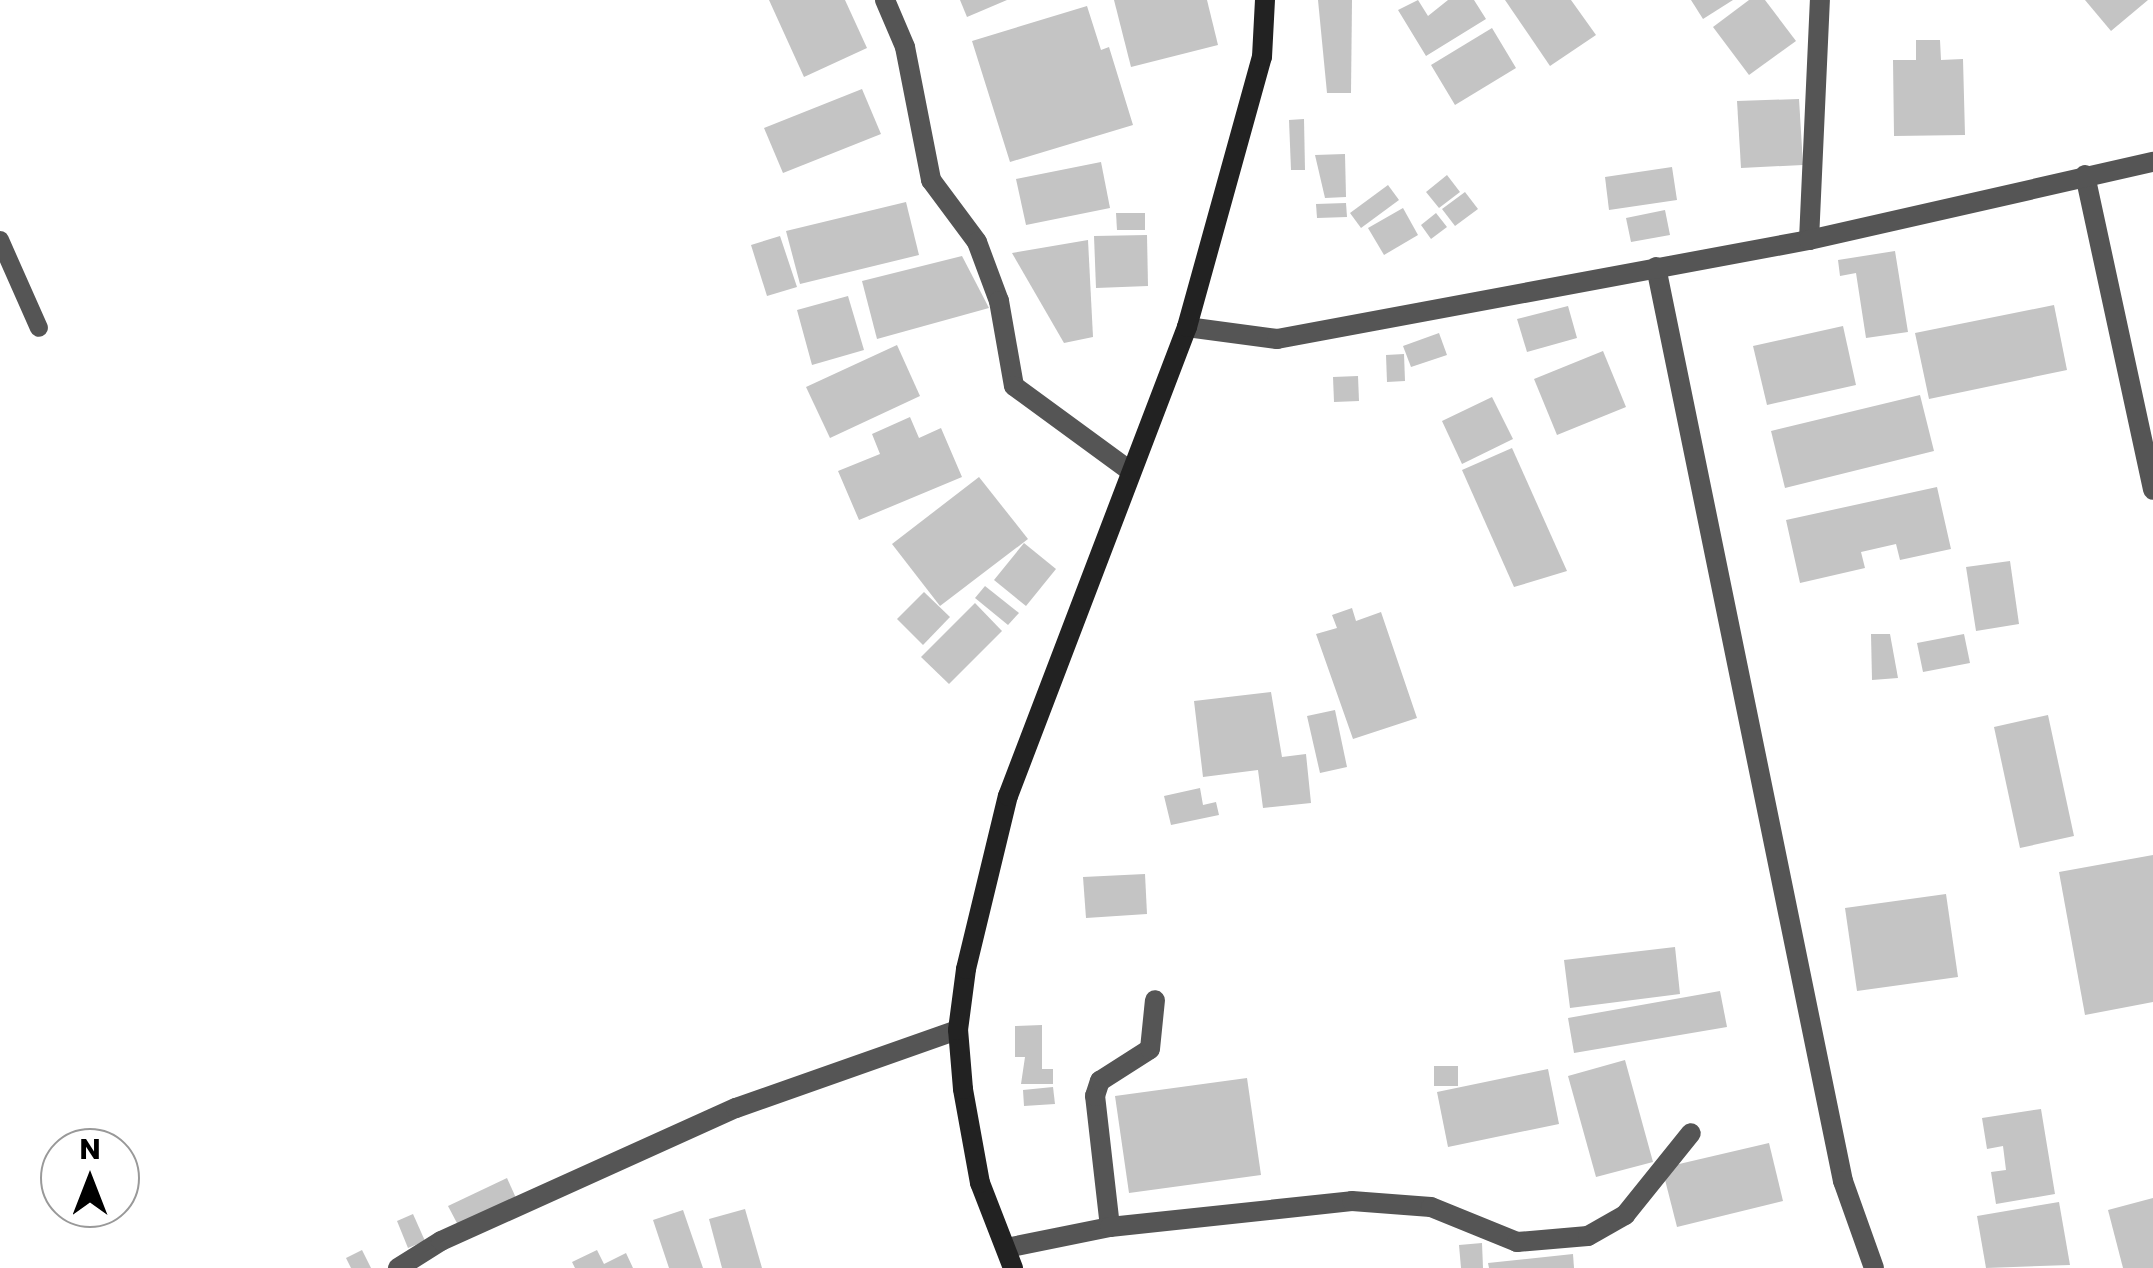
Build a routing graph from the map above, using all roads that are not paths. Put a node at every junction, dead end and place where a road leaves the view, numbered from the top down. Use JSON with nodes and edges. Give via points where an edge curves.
{"nodes":[{"id":1,"x":885,"y":0,"type":"edge"},
{"id":2,"x":1266,"y":0,"type":"edge"},
{"id":3,"x":1820,"y":0,"type":"edge"},
{"id":4,"x":2153,"y":162,"type":"edge"},
{"id":5,"x":2086,"y":175,"type":"junction"},
{"id":6,"x":0,"y":240,"type":"edge"},
{"id":7,"x":1810,"y":240,"type":"junction"},
{"id":8,"x":1656,"y":267,"type":"junction"},
{"id":9,"x":1188,"y":327,"type":"junction"},
{"id":10,"x":39,"y":328,"type":"dead end"},
{"id":11,"x":1130,"y":472,"type":"junction"},
{"id":12,"x":2153,"y":490,"type":"edge"},
{"id":13,"x":1155,"y":1000,"type":"dead end"},
{"id":14,"x":958,"y":1030,"type":"junction"},
{"id":15,"x":1690,"y":1133,"type":"dead end"},
{"id":16,"x":1110,"y":1226,"type":"junction"},
{"id":17,"x":1009,"y":1258,"type":"edge"},
{"id":18,"x":398,"y":1268,"type":"edge"},
{"id":19,"x":1874,"y":1268,"type":"edge"}],
"edges":[{"from":1,"to":11,"type":"street","via":[[905,47],[930,180],[977,242],[999,301],[1014,386]]},
{"from":2,"to":9,"type":"main road","via":[[1262,57]]},
{"from":3,"to":7,"type":"street"},
{"from":4,"to":5,"type":"street"},
{"from":5,"to":7,"type":"street"},
{"from":5,"to":12,"type":"street"},
{"from":6,"to":10,"type":"lane"},
{"from":7,"to":8,"type":"street"},
{"from":8,"to":9,"type":"street","via":[[1277,340]]},
{"from":8,"to":19,"type":"street","via":[[1843,1182]]},
{"from":9,"to":11,"type":"main road"},
{"from":11,"to":14,"type":"main road","via":[[1008,796]]},
{"from":13,"to":16,"type":"street","via":[[1150,1049],[1100,1081],[1094,1096]]},
{"from":14,"to":17,"type":"main road","via":[[980,1183]]},
{"from":14,"to":18,"type":"street","via":[[736,1108],[440,1241]]},
{"from":15,"to":16,"type":"street","via":[[1624,1215],[1570,1239],[1517,1242],[1432,1207],[1352,1200]]},
{"from":16,"to":17,"type":"street"}]}
